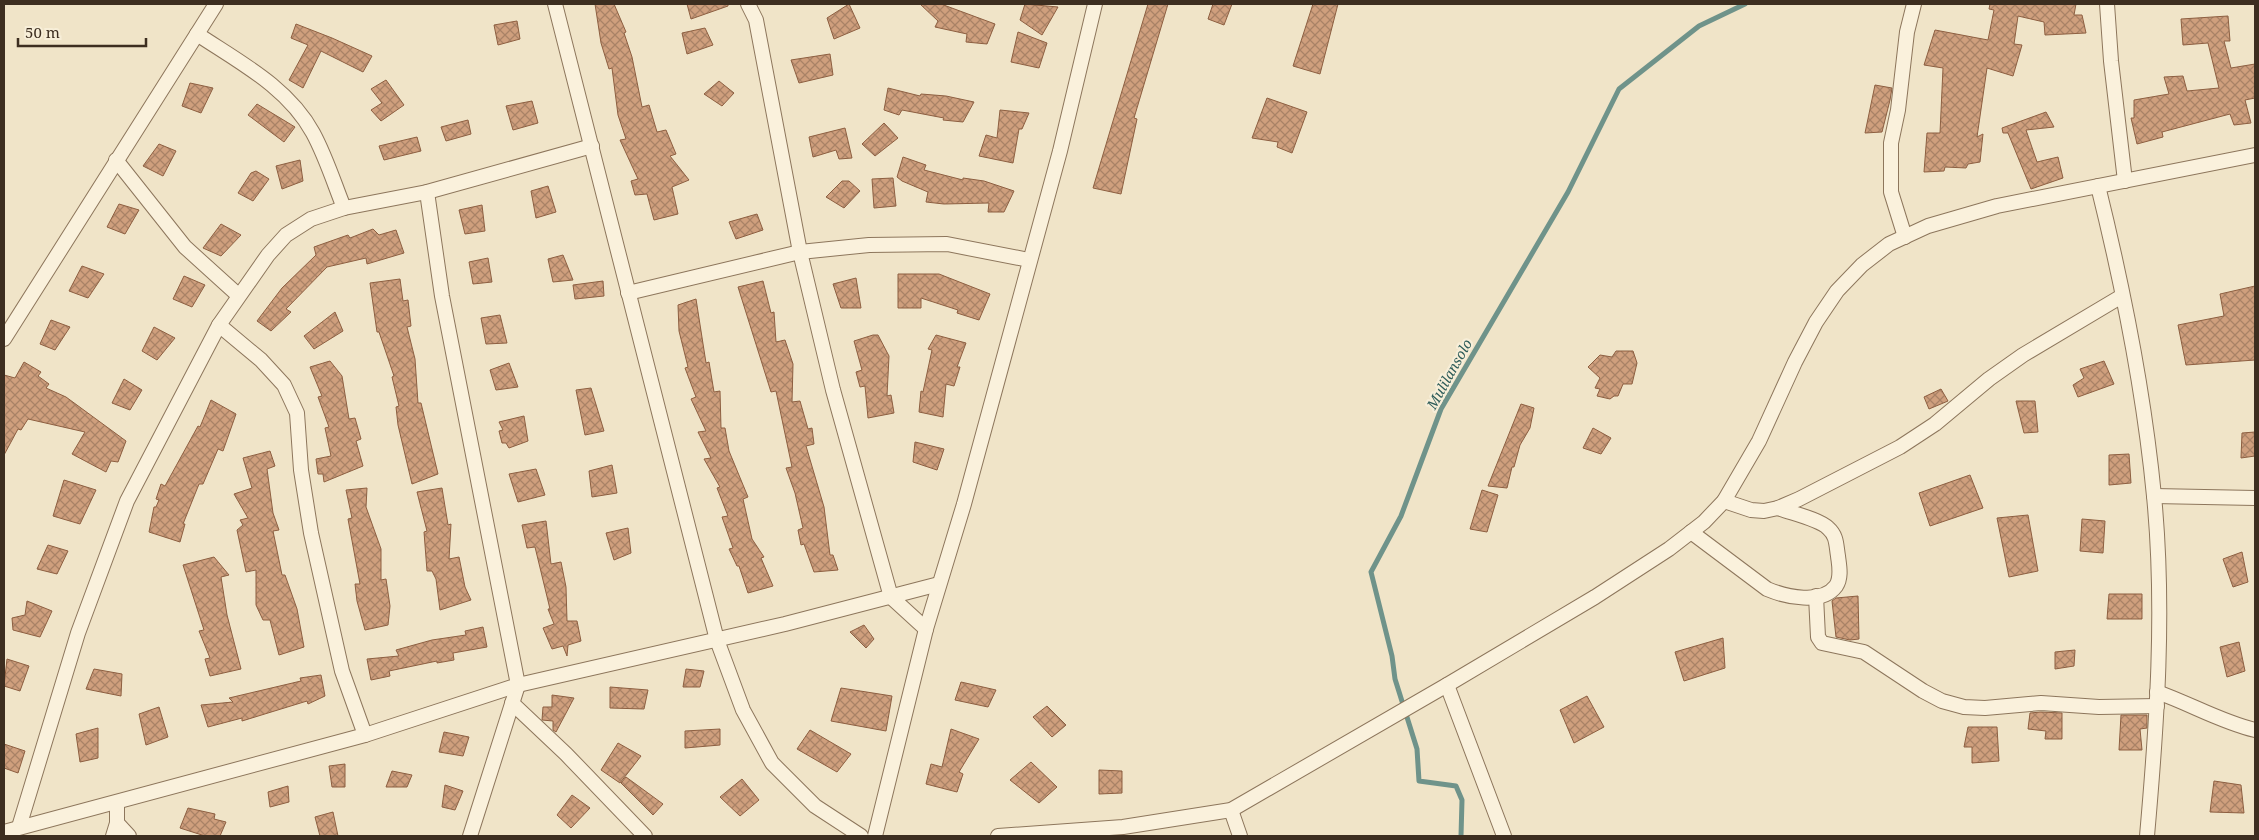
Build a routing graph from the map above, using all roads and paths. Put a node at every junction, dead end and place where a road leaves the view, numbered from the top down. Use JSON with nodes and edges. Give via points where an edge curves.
{"nodes":[{"id":1,"x":216,"y":4,"type":"edge"},
{"id":2,"x":555,"y":4,"type":"edge"},
{"id":3,"x":748,"y":4,"type":"edge"},
{"id":4,"x":1095,"y":4,"type":"edge"},
{"id":5,"x":1914,"y":4,"type":"edge"},
{"id":6,"x":2107,"y":4,"type":"edge"},
{"id":7,"x":197,"y":34,"type":"junction"},
{"id":8,"x":592,"y":146,"type":"junction"},
{"id":9,"x":2255,"y":155,"type":"edge"},
{"id":10,"x":116,"y":160,"type":"junction"},
{"id":11,"x":2125,"y":181,"type":"junction"},
{"id":12,"x":2098,"y":186,"type":"junction"},
{"id":13,"x":427,"y":192,"type":"junction"},
{"id":14,"x":344,"y":208,"type":"junction"},
{"id":15,"x":1905,"y":237,"type":"junction"},
{"id":16,"x":800,"y":252,"type":"junction"},
{"id":17,"x":1029,"y":260,"type":"junction"},
{"id":18,"x":628,"y":293,"type":"junction"},
{"id":19,"x":238,"y":295,"type":"junction"},
{"id":20,"x":2122,"y":296,"type":"junction"},
{"id":21,"x":219,"y":325,"type":"junction"},
{"id":22,"x":4,"y":338,"type":"edge"},
{"id":23,"x":2154,"y":496,"type":"junction"},
{"id":24,"x":2255,"y":498,"type":"edge"},
{"id":25,"x":1724,"y":500,"type":"junction"},
{"id":26,"x":1778,"y":508,"type":"junction"},
{"id":27,"x":1691,"y":532,"type":"junction"},
{"id":28,"x":939,"y":584,"type":"junction"},
{"id":29,"x":1816,"y":596,"type":"junction"},
{"id":30,"x":891,"y":597,"type":"junction"},
{"id":31,"x":926,"y":629,"type":"junction"},
{"id":32,"x":716,"y":640,"type":"junction"},
{"id":33,"x":518,"y":685,"type":"junction"},
{"id":34,"x":1447,"y":686,"type":"junction"},
{"id":35,"x":2157,"y":699,"type":"junction"},
{"id":36,"x":512,"y":703,"type":"junction"},
{"id":37,"x":2255,"y":730,"type":"edge"},
{"id":38,"x":365,"y":735,"type":"junction"},
{"id":39,"x":117,"y":803,"type":"junction"},
{"id":40,"x":1231,"y":810,"type":"junction"},
{"id":41,"x":19,"y":827,"type":"junction"},
{"id":42,"x":115,"y":830,"type":"edge"},
{"id":43,"x":4,"y":832,"type":"edge"},
{"id":44,"x":129,"y":836,"type":"edge"},
{"id":45,"x":470,"y":836,"type":"edge"},
{"id":46,"x":645,"y":836,"type":"edge"},
{"id":47,"x":861,"y":836,"type":"edge"},
{"id":48,"x":875,"y":836,"type":"edge"},
{"id":49,"x":998,"y":836,"type":"edge"},
{"id":50,"x":1240,"y":836,"type":"edge"},
{"id":51,"x":1504,"y":836,"type":"edge"},
{"id":52,"x":2147,"y":836,"type":"edge"}],
"edges":[{"from":1,"to":7,"type":"street"},
{"from":2,"to":8,"type":"street"},
{"from":3,"to":16,"type":"street","via":[[756,20]]},
{"from":4,"to":17,"type":"street","via":[[1060,151]]},
{"from":5,"to":15,"type":"street","via":[[1891,143],[1892,192]]},
{"from":6,"to":11,"type":"street"},
{"from":7,"to":10,"type":"street"},
{"from":7,"to":14,"type":"street","via":[[266,79],[289,100],[312,131]]},
{"from":8,"to":13,"type":"street"},
{"from":8,"to":18,"type":"street"},
{"from":9,"to":11,"type":"street"},
{"from":10,"to":19,"type":"street","via":[[185,248]]},
{"from":10,"to":22,"type":"street"},
{"from":11,"to":12,"type":"street"},
{"from":12,"to":15,"type":"street","via":[[1997,206],[1928,226]]},
{"from":12,"to":20,"type":"street"},
{"from":13,"to":14,"type":"street"},
{"from":13,"to":33,"type":"street","via":[[442,296]]},
{"from":14,"to":19,"type":"street","via":[[311,219],[286,234]]},
{"from":15,"to":25,"type":"street","via":[[1889,244],[1862,265],[1837,290],[1803,346],[1759,441]]},
{"from":16,"to":17,"type":"street","via":[[868,245],[947,244]]},
{"from":16,"to":18,"type":"street"},
{"from":16,"to":30,"type":"street","via":[[833,390]]},
{"from":17,"to":28,"type":"street","via":[[964,504]]},
{"from":18,"to":32,"type":"street"},
{"from":19,"to":21,"type":"street"},
{"from":20,"to":23,"type":"street","via":[[2132,342]]},
{"from":20,"to":26,"type":"street","via":[[2023,355],[1935,424],[1900,447]]},
{"from":21,"to":38,"type":"street","via":[[261,360],[284,385],[298,413],[301,470],[311,533],[342,671]]},
{"from":21,"to":41,"type":"street","via":[[127,500],[78,632]]},
{"from":23,"to":24,"type":"street"},
{"from":23,"to":35,"type":"street","via":[[2158,590]]},
{"from":25,"to":26,"type":"street","via":[[1751,510]]},
{"from":25,"to":27,"type":"street"},
{"from":26,"to":29,"type":"street","via":[[1826,526],[1835,536],[1840,573],[1836,585],[1827,593]]},
{"from":27,"to":29,"type":"street","via":[[1767,590],[1804,598]]},
{"from":27,"to":34,"type":"street","via":[[1595,597]]},
{"from":28,"to":30,"type":"street"},
{"from":28,"to":31,"type":"street"},
{"from":29,"to":35,"type":"street","via":[[1818,637],[1822,643],[1870,655],[1942,701],[1985,708],[2041,704],[2099,707]]},
{"from":30,"to":31,"type":"street"},
{"from":30,"to":32,"type":"street"},
{"from":31,"to":48,"type":"street"},
{"from":32,"to":33,"type":"street"},
{"from":32,"to":47,"type":"street","via":[[743,710],[772,762],[815,806]]},
{"from":33,"to":36,"type":"street"},
{"from":33,"to":38,"type":"street"},
{"from":34,"to":40,"type":"street"},
{"from":34,"to":51,"type":"street"},
{"from":35,"to":37,"type":"street","via":[[2181,700],[2219,719]]},
{"from":35,"to":52,"type":"street"},
{"from":36,"to":45,"type":"street"},
{"from":36,"to":46,"type":"street"},
{"from":38,"to":39,"type":"street"},
{"from":39,"to":41,"type":"street"},
{"from":39,"to":42,"type":"street"},
{"from":40,"to":49,"type":"street","via":[[1123,827]]},
{"from":40,"to":50,"type":"street"},
{"from":41,"to":43,"type":"street"},
{"from":42,"to":44,"type":"street"}]}
